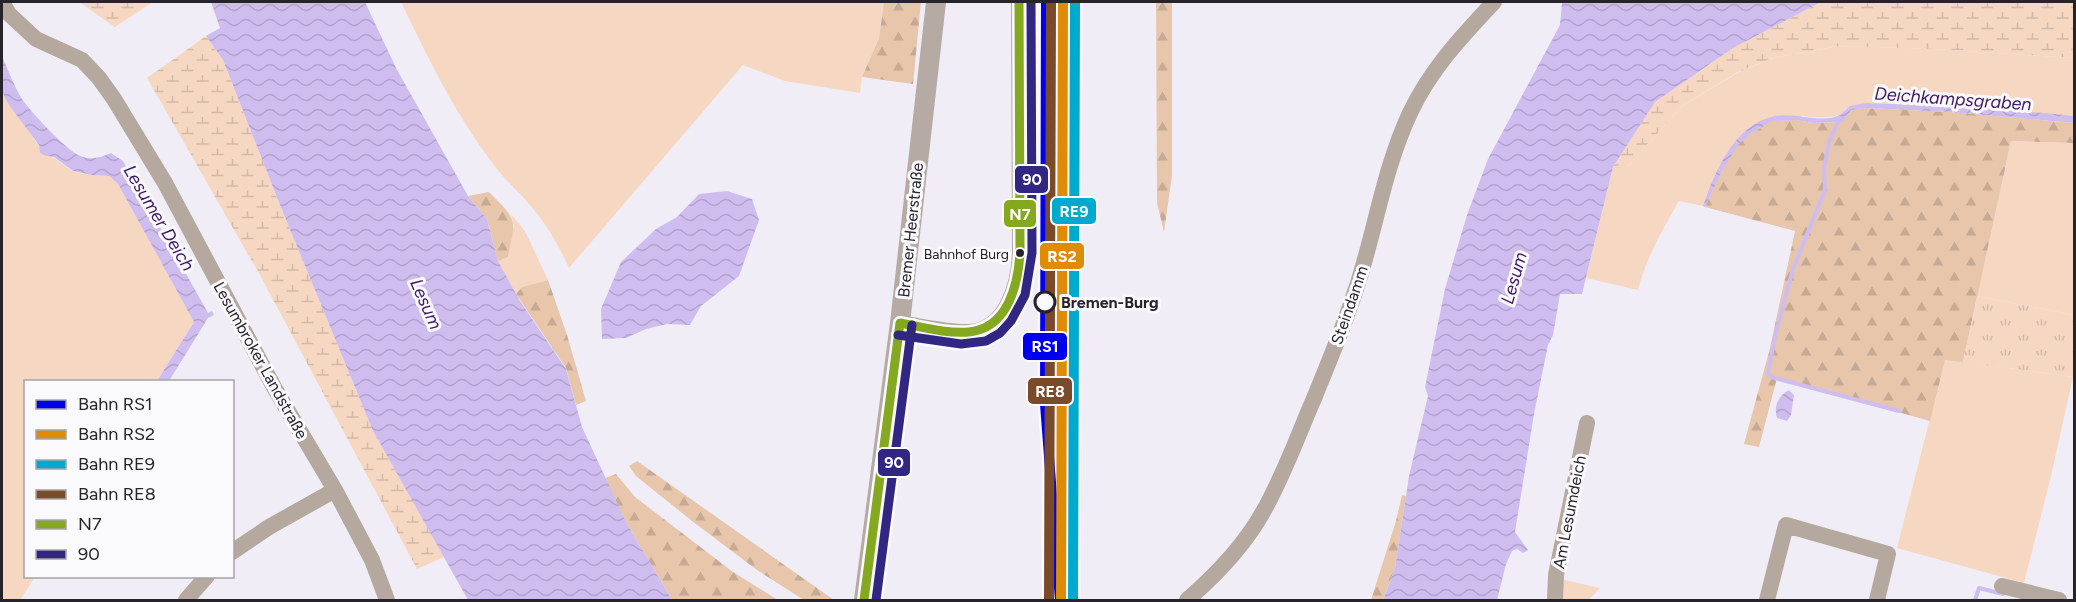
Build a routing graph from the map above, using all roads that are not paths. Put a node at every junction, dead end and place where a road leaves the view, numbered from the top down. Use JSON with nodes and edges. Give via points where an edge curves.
{"nodes":[{"id":1,"x":2,"y":2,"type":"edge"},
{"id":2,"x":936,"y":2,"type":"edge"},
{"id":3,"x":1019,"y":2,"type":"edge"},
{"id":4,"x":1494,"y":2,"type":"edge"},
{"id":5,"x":900,"y":323,"type":"junction"},
{"id":6,"x":1587,"y":423,"type":"dead end"},
{"id":7,"x":335,"y":490,"type":"junction"},
{"id":8,"x":234,"y":551,"type":"edge"},
{"id":9,"x":205,"y":578,"type":"edge"},
{"id":10,"x":2002,"y":586,"type":"dead end"},
{"id":11,"x":186,"y":600,"type":"edge"},
{"id":12,"x":387,"y":600,"type":"edge"},
{"id":13,"x":864,"y":600,"type":"edge"},
{"id":14,"x":1187,"y":600,"type":"edge"},
{"id":15,"x":1555,"y":600,"type":"edge"},
{"id":16,"x":1767,"y":600,"type":"edge"},
{"id":17,"x":1877,"y":600,"type":"edge"},
{"id":18,"x":2059,"y":600,"type":"edge"}],
"edges":[{"from":1,"to":7,"type":"street","name":"Lesumbroker Landstraße","via":[[36,39],[82,60],[114,99],[165,183],[275,389]]},
{"from":2,"to":5,"type":"main road","name":"Bremer Heerstraße"},
{"from":3,"to":5,"type":"street","via":[[1020,253],[1015,286],[1000,316],[981,330],[968,332]]},
{"from":4,"to":14,"type":"street","name":"Steindamm","via":[[1443,58],[1410,113],[1387,174],[1343,328],[1271,497],[1238,549]]},
{"from":5,"to":13,"type":"main road","name":"Bremer Heerstraße"},
{"from":6,"to":15,"type":"street","name":"Am Lesumdeich","via":[[1556,575]]},
{"from":7,"to":8,"type":"street"},
{"from":7,"to":12,"type":"street","name":"Lesumbroker Landstraße","via":[[372,560]]},
{"from":9,"to":11,"type":"street"},
{"from":10,"to":18,"type":"street"},
{"from":16,"to":17,"type":"street","via":[[1786,525],[1888,554]]}]}
